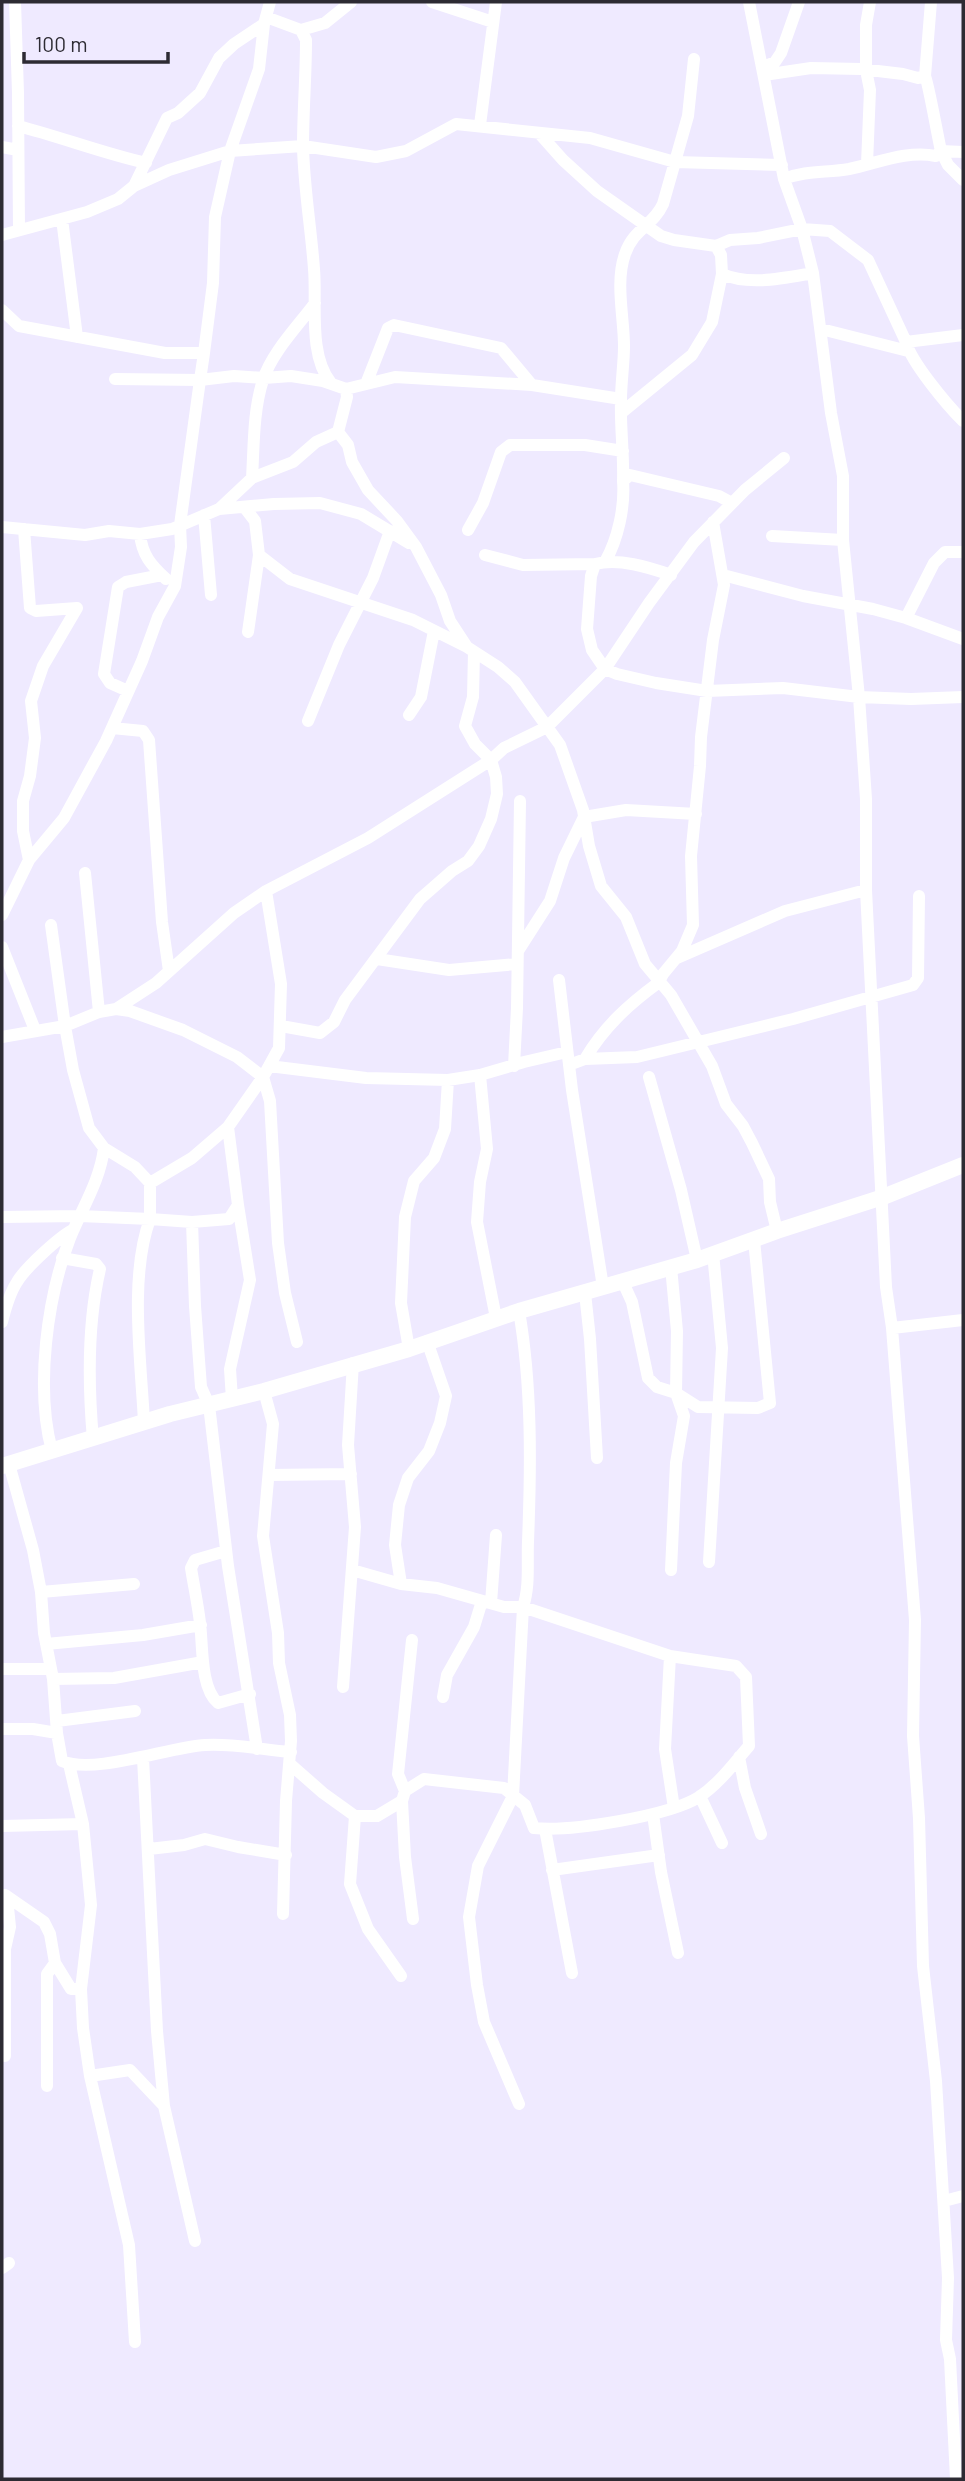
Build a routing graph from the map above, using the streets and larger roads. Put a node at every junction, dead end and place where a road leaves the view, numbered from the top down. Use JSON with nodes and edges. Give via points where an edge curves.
{"nodes":[{"id":1,"x":15,"y":2,"type":"edge"},
{"id":2,"x":270,"y":2,"type":"edge"},
{"id":3,"x":351,"y":2,"type":"edge"},
{"id":4,"x":432,"y":2,"type":"edge"},
{"id":5,"x":496,"y":2,"type":"edge"},
{"id":6,"x":749,"y":2,"type":"edge"},
{"id":7,"x":799,"y":2,"type":"edge"},
{"id":8,"x":870,"y":2,"type":"edge"},
{"id":9,"x":931,"y":2,"type":"edge"},
{"id":10,"x":265,"y":21,"type":"junction"},
{"id":11,"x":494,"y":22,"type":"junction"},
{"id":12,"x":301,"y":30,"type":"junction"},
{"id":13,"x":694,"y":59,"type":"dead end"},
{"id":14,"x":866,"y":70,"type":"junction"},
{"id":15,"x":764,"y":71,"type":"junction"},
{"id":16,"x":925,"y":76,"type":"junction"},
{"id":17,"x":480,"y":125,"type":"junction"},
{"id":18,"x":18,"y":126,"type":"junction"},
{"id":19,"x":539,"y":134,"type":"junction"},
{"id":20,"x":303,"y":146,"type":"junction"},
{"id":21,"x":2,"y":147,"type":"edge"},
{"id":22,"x":18,"y":150,"type":"junction"},
{"id":23,"x":230,"y":151,"type":"junction"},
{"id":24,"x":941,"y":151,"type":"junction"},
{"id":25,"x":963,"y":152,"type":"edge"},
{"id":26,"x":675,"y":162,"type":"junction"},
{"id":27,"x":146,"y":163,"type":"junction"},
{"id":28,"x":866,"y":164,"type":"junction"},
{"id":29,"x":783,"y":172,"type":"junction"},
{"id":30,"x":963,"y":180,"type":"edge"},
{"id":31,"x":134,"y":187,"type":"junction"},
{"id":32,"x":62,"y":219,"type":"junction"},
{"id":33,"x":645,"y":226,"type":"junction"},
{"id":34,"x":802,"y":229,"type":"junction"},
{"id":35,"x":19,"y":230,"type":"junction"},
{"id":36,"x":2,"y":235,"type":"edge"},
{"id":37,"x":716,"y":246,"type":"junction"},
{"id":38,"x":813,"y":273,"type":"junction"},
{"id":39,"x":722,"y":274,"type":"junction"},
{"id":40,"x":316,"y":302,"type":"junction"},
{"id":41,"x":2,"y":310,"type":"edge"},
{"id":42,"x":821,"y":329,"type":"junction"},
{"id":43,"x":963,"y":335,"type":"edge"},
{"id":44,"x":77,"y":337,"type":"junction"},
{"id":45,"x":907,"y":346,"type":"junction"},
{"id":46,"x":204,"y":353,"type":"junction"},
{"id":47,"x":264,"y":378,"type":"junction"},
{"id":48,"x":115,"y":379,"type":"dead end"},
{"id":49,"x":200,"y":380,"type":"junction"},
{"id":50,"x":331,"y":383,"type":"junction"},
{"id":51,"x":366,"y":384,"type":"junction"},
{"id":52,"x":532,"y":385,"type":"junction"},
{"id":53,"x":346,"y":389,"type":"junction"},
{"id":54,"x":621,"y":399,"type":"junction"},
{"id":55,"x":621,"y":414,"type":"junction"},
{"id":56,"x":963,"y":421,"type":"edge"},
{"id":57,"x":338,"y":432,"type":"junction"},
{"id":58,"x":623,"y":451,"type":"junction"},
{"id":59,"x":784,"y":458,"type":"dead end"},
{"id":60,"x":252,"y":478,"type":"junction"},
{"id":61,"x":624,"y":481,"type":"junction"},
{"id":62,"x":732,"y":503,"type":"junction"},
{"id":63,"x":245,"y":508,"type":"junction"},
{"id":64,"x":219,"y":509,"type":"junction"},
{"id":65,"x":204,"y":515,"type":"junction"},
{"id":66,"x":713,"y":522,"type":"junction"},
{"id":67,"x":180,"y":524,"type":"junction"},
{"id":68,"x":2,"y":527,"type":"edge"},
{"id":69,"x":24,"y":529,"type":"junction"},
{"id":70,"x":468,"y":530,"type":"dead end"},
{"id":71,"x":390,"y":531,"type":"junction"},
{"id":72,"x":140,"y":534,"type":"junction"},
{"id":73,"x":772,"y":536,"type":"dead end"},
{"id":74,"x":843,"y":540,"type":"junction"},
{"id":75,"x":416,"y":547,"type":"junction"},
{"id":76,"x":963,"y":552,"type":"edge"},
{"id":77,"x":259,"y":555,"type":"junction"},
{"id":78,"x":485,"y":555,"type":"dead end"},
{"id":79,"x":600,"y":563,"type":"junction"},
{"id":80,"x":162,"y":575,"type":"junction"},
{"id":81,"x":671,"y":575,"type":"junction"},
{"id":82,"x":723,"y":575,"type":"junction"},
{"id":83,"x":175,"y":586,"type":"junction"},
{"id":84,"x":211,"y":595,"type":"dead end"},
{"id":85,"x":361,"y":602,"type":"junction"},
{"id":86,"x":849,"y":606,"type":"junction"},
{"id":87,"x":906,"y":618,"type":"junction"},
{"id":88,"x":434,"y":631,"type":"junction"},
{"id":89,"x":248,"y":632,"type":"dead end"},
{"id":90,"x":963,"y":639,"type":"edge"},
{"id":91,"x":471,"y":650,"type":"junction"},
{"id":92,"x":605,"y":669,"type":"junction"},
{"id":93,"x":128,"y":691,"type":"junction"},
{"id":94,"x":707,"y":691,"type":"junction"},
{"id":95,"x":859,"y":696,"type":"junction"},
{"id":96,"x":963,"y":697,"type":"edge"},
{"id":97,"x":409,"y":715,"type":"dead end"},
{"id":98,"x":308,"y":721,"type":"dead end"},
{"id":99,"x":547,"y":727,"type":"junction"},
{"id":100,"x":112,"y":729,"type":"junction"},
{"id":101,"x":491,"y":760,"type":"junction"},
{"id":102,"x":520,"y":801,"type":"dead end"},
{"id":103,"x":696,"y":814,"type":"junction"},
{"id":104,"x":584,"y":817,"type":"junction"},
{"id":105,"x":29,"y":860,"type":"junction"},
{"id":106,"x":85,"y":873,"type":"dead end"},
{"id":107,"x":866,"y":890,"type":"junction"},
{"id":108,"x":266,"y":891,"type":"junction"},
{"id":109,"x":919,"y":896,"type":"dead end"},
{"id":110,"x":3,"y":910,"type":"edge"},
{"id":111,"x":51,"y":925,"type":"dead end"},
{"id":112,"x":2,"y":947,"type":"edge"},
{"id":113,"x":517,"y":958,"type":"junction"},
{"id":114,"x":676,"y":958,"type":"junction"},
{"id":115,"x":377,"y":959,"type":"junction"},
{"id":116,"x":169,"y":971,"type":"junction"},
{"id":117,"x":559,"y":980,"type":"dead end"},
{"id":118,"x":659,"y":983,"type":"junction"},
{"id":119,"x":873,"y":995,"type":"junction"},
{"id":120,"x":116,"y":1009,"type":"junction"},
{"id":121,"x":99,"y":1012,"type":"junction"},
{"id":122,"x":65,"y":1026,"type":"junction"},
{"id":123,"x":281,"y":1026,"type":"junction"},
{"id":124,"x":36,"y":1030,"type":"junction"},
{"id":125,"x":2,"y":1037,"type":"edge"},
{"id":126,"x":697,"y":1043,"type":"junction"},
{"id":127,"x":568,"y":1058,"type":"junction"},
{"id":128,"x":586,"y":1059,"type":"junction"},
{"id":129,"x":514,"y":1066,"type":"junction"},
{"id":130,"x":266,"y":1072,"type":"junction"},
{"id":131,"x":480,"y":1075,"type":"junction"},
{"id":132,"x":649,"y":1077,"type":"dead end"},
{"id":133,"x":448,"y":1080,"type":"junction"},
{"id":134,"x":228,"y":1127,"type":"junction"},
{"id":135,"x":104,"y":1148,"type":"junction"},
{"id":136,"x":963,"y":1165,"type":"edge"},
{"id":137,"x":150,"y":1183,"type":"junction"},
{"id":138,"x":883,"y":1197,"type":"junction"},
{"id":139,"x":238,"y":1205,"type":"junction"},
{"id":140,"x":80,"y":1216,"type":"junction"},
{"id":141,"x":2,"y":1217,"type":"edge"},
{"id":142,"x":150,"y":1219,"type":"junction"},
{"id":143,"x":192,"y":1222,"type":"junction"},
{"id":144,"x":74,"y":1229,"type":"junction"},
{"id":145,"x":777,"y":1231,"type":"junction"},
{"id":146,"x":754,"y":1240,"type":"junction"},
{"id":147,"x":713,"y":1254,"type":"junction"},
{"id":148,"x":62,"y":1258,"type":"junction"},
{"id":149,"x":697,"y":1260,"type":"junction"},
{"id":150,"x":671,"y":1267,"type":"junction"},
{"id":151,"x":622,"y":1280,"type":"junction"},
{"id":152,"x":603,"y":1287,"type":"junction"},
{"id":153,"x":585,"y":1293,"type":"junction"},
{"id":154,"x":519,"y":1311,"type":"junction"},
{"id":155,"x":496,"y":1318,"type":"junction"},
{"id":156,"x":963,"y":1320,"type":"edge"},
{"id":157,"x":2,"y":1322,"type":"edge"},
{"id":158,"x":892,"y":1328,"type":"junction"},
{"id":159,"x":427,"y":1341,"type":"junction"},
{"id":160,"x":297,"y":1342,"type":"dead end"},
{"id":161,"x":409,"y":1349,"type":"junction"},
{"id":162,"x":353,"y":1363,"type":"junction"},
{"id":163,"x":264,"y":1391,"type":"junction"},
{"id":164,"x":676,"y":1393,"type":"junction"},
{"id":165,"x":233,"y":1399,"type":"junction"},
{"id":166,"x":209,"y":1405,"type":"junction"},
{"id":167,"x":717,"y":1408,"type":"junction"},
{"id":168,"x":144,"y":1423,"type":"junction"},
{"id":169,"x":93,"y":1439,"type":"junction"},
{"id":170,"x":52,"y":1451,"type":"junction"},
{"id":171,"x":597,"y":1458,"type":"dead end"},
{"id":172,"x":5,"y":1465,"type":"edge"},
{"id":173,"x":351,"y":1474,"type":"junction"},
{"id":174,"x":269,"y":1475,"type":"junction"},
{"id":175,"x":496,"y":1535,"type":"dead end"},
{"id":176,"x":226,"y":1551,"type":"junction"},
{"id":177,"x":709,"y":1562,"type":"dead end"},
{"id":178,"x":352,"y":1570,"type":"junction"},
{"id":179,"x":671,"y":1570,"type":"dead end"},
{"id":180,"x":134,"y":1584,"type":"dead end"},
{"id":181,"x":401,"y":1584,"type":"junction"},
{"id":182,"x":41,"y":1592,"type":"junction"},
{"id":183,"x":487,"y":1602,"type":"junction"},
{"id":184,"x":523,"y":1607,"type":"junction"},
{"id":185,"x":201,"y":1625,"type":"junction"},
{"id":186,"x":412,"y":1640,"type":"dead end"},
{"id":187,"x":46,"y":1644,"type":"junction"},
{"id":188,"x":670,"y":1656,"type":"junction"},
{"id":189,"x":202,"y":1662,"type":"junction"},
{"id":190,"x":2,"y":1669,"type":"edge"},
{"id":191,"x":52,"y":1674,"type":"junction"},
{"id":192,"x":343,"y":1687,"type":"dead end"},
{"id":193,"x":250,"y":1694,"type":"junction"},
{"id":194,"x":443,"y":1697,"type":"dead end"},
{"id":195,"x":135,"y":1711,"type":"dead end"},
{"id":196,"x":57,"y":1727,"type":"junction"},
{"id":197,"x":2,"y":1729,"type":"edge"},
{"id":198,"x":257,"y":1749,"type":"junction"},
{"id":199,"x":143,"y":1758,"type":"junction"},
{"id":200,"x":290,"y":1758,"type":"junction"},
{"id":201,"x":739,"y":1758,"type":"junction"},
{"id":202,"x":69,"y":1764,"type":"junction"},
{"id":203,"x":404,"y":1796,"type":"junction"},
{"id":204,"x":513,"y":1796,"type":"junction"},
{"id":205,"x":700,"y":1796,"type":"junction"},
{"id":206,"x":674,"y":1808,"type":"junction"},
{"id":207,"x":653,"y":1814,"type":"junction"},
{"id":208,"x":355,"y":1815,"type":"junction"},
{"id":209,"x":83,"y":1824,"type":"junction"},
{"id":210,"x":2,"y":1826,"type":"edge"},
{"id":211,"x":545,"y":1829,"type":"junction"},
{"id":212,"x":761,"y":1834,"type":"dead end"},
{"id":213,"x":722,"y":1843,"type":"dead end"},
{"id":214,"x":149,"y":1849,"type":"junction"},
{"id":215,"x":286,"y":1855,"type":"junction"},
{"id":216,"x":659,"y":1855,"type":"junction"},
{"id":217,"x":552,"y":1870,"type":"junction"},
{"id":218,"x":5,"y":1895,"type":"edge"},
{"id":219,"x":283,"y":1914,"type":"dead end"},
{"id":220,"x":413,"y":1919,"type":"dead end"},
{"id":221,"x":678,"y":1953,"type":"dead end"},
{"id":222,"x":55,"y":1964,"type":"junction"},
{"id":223,"x":572,"y":1973,"type":"dead end"},
{"id":224,"x":401,"y":1976,"type":"dead end"},
{"id":225,"x":80,"y":1989,"type":"junction"},
{"id":226,"x":5,"y":2056,"type":"dead end"},
{"id":227,"x":90,"y":2076,"type":"junction"},
{"id":228,"x":47,"y":2086,"type":"dead end"},
{"id":229,"x":519,"y":2104,"type":"dead end"},
{"id":230,"x":164,"y":2106,"type":"junction"},
{"id":231,"x":963,"y":2196,"type":"edge"},
{"id":232,"x":944,"y":2201,"type":"junction"},
{"id":233,"x":195,"y":2241,"type":"dead end"},
{"id":234,"x":135,"y":2342,"type":"dead end"},
{"id":235,"x":956,"y":2479,"type":"edge"}],
"edges":[{"from":1,"to":18,"type":"street"},
{"from":2,"to":10,"type":"street"},
{"from":3,"to":12,"type":"street","via":[[325,23]]},
{"from":4,"to":11,"type":"street"},
{"from":5,"to":11,"type":"street"},
{"from":6,"to":15,"type":"street"},
{"from":7,"to":15,"type":"street","via":[[781,53]]},
{"from":8,"to":14,"type":"street"},
{"from":9,"to":16,"type":"street"},
{"from":10,"to":12,"type":"street"},
{"from":10,"to":23,"type":"street","via":[[259,69]]},
{"from":10,"to":27,"type":"street","via":[[219,58],[200,93],[167,118]]},
{"from":11,"to":17,"type":"street"},
{"from":12,"to":20,"type":"street","via":[[306,40]]},
{"from":13,"to":26,"type":"street","via":[[688,116]]},
{"from":14,"to":15,"type":"street"},
{"from":14,"to":16,"type":"street"},
{"from":14,"to":28,"type":"street","via":[[870,90]]},
{"from":15,"to":29,"type":"street"},
{"from":16,"to":24,"type":"street"},
{"from":17,"to":19,"type":"street"},
{"from":17,"to":20,"type":"street","via":[[456,124],[406,151],[376,157]]},
{"from":18,"to":22,"type":"street"},
{"from":18,"to":27,"type":"street"},
{"from":19,"to":26,"type":"street","via":[[590,138]]},
{"from":19,"to":33,"type":"street","via":[[597,191]]},
{"from":20,"to":23,"type":"street"},
{"from":20,"to":40,"type":"street"},
{"from":21,"to":22,"type":"street"},
{"from":22,"to":35,"type":"street"},
{"from":23,"to":31,"type":"street","via":[[169,170]]},
{"from":23,"to":46,"type":"street","via":[[215,217]]},
{"from":24,"to":25,"type":"street"},
{"from":24,"to":28,"type":"street","via":[[936,156]]},
{"from":24,"to":30,"type":"street"},
{"from":26,"to":29,"type":"street"},
{"from":26,"to":33,"type":"street","via":[[658,216]]},
{"from":27,"to":31,"type":"street"},
{"from":28,"to":29,"type":"street"},
{"from":29,"to":34,"type":"street"},
{"from":31,"to":32,"type":"street","via":[[118,199]]},
{"from":32,"to":35,"type":"street"},
{"from":32,"to":44,"type":"street"},
{"from":33,"to":37,"type":"street","via":[[674,240]]},
{"from":33,"to":54,"type":"street","via":[[628,245],[623,259]]},
{"from":34,"to":37,"type":"street"},
{"from":34,"to":38,"type":"street"},
{"from":34,"to":45,"type":"street","via":[[830,231],[868,260]]},
{"from":35,"to":36,"type":"street"},
{"from":37,"to":39,"type":"street"},
{"from":38,"to":39,"type":"street","via":[[761,280]]},
{"from":38,"to":42,"type":"street"},
{"from":39,"to":55,"type":"street","via":[[712,322],[692,355]]},
{"from":40,"to":47,"type":"street"},
{"from":40,"to":50,"type":"street","via":[[320,362]]},
{"from":41,"to":44,"type":"street","via":[[19,326]]},
{"from":42,"to":45,"type":"street"},
{"from":42,"to":74,"type":"street","via":[[843,476]]},
{"from":43,"to":45,"type":"street"},
{"from":44,"to":46,"type":"street","via":[[165,352]]},
{"from":45,"to":56,"type":"street"},
{"from":46,"to":49,"type":"street"},
{"from":47,"to":49,"type":"street"},
{"from":47,"to":50,"type":"street","via":[[291,376]]},
{"from":47,"to":60,"type":"street","via":[[257,405]]},
{"from":48,"to":49,"type":"street"},
{"from":49,"to":67,"type":"street"},
{"from":50,"to":53,"type":"street"},
{"from":51,"to":52,"type":"street","via":[[395,377]]},
{"from":51,"to":52,"type":"street","via":[[388,328],[394,325],[501,348]]},
{"from":51,"to":53,"type":"street"},
{"from":52,"to":54,"type":"street"},
{"from":53,"to":57,"type":"street"},
{"from":54,"to":55,"type":"street"},
{"from":55,"to":58,"type":"street"},
{"from":57,"to":60,"type":"street","via":[[316,442],[293,462]]},
{"from":57,"to":75,"type":"street","via":[[368,490]]},
{"from":58,"to":61,"type":"street"},
{"from":58,"to":70,"type":"street","via":[[585,445],[510,445],[501,452]]},
{"from":59,"to":62,"type":"street"},
{"from":60,"to":64,"type":"street"},
{"from":61,"to":62,"type":"street","via":[[630,475]]},
{"from":61,"to":79,"type":"street","via":[[612,549]]},
{"from":62,"to":66,"type":"street"},
{"from":63,"to":64,"type":"street"},
{"from":63,"to":71,"type":"street","via":[[320,503],[361,514]]},
{"from":63,"to":77,"type":"street","via":[[255,521]]},
{"from":64,"to":65,"type":"street"},
{"from":65,"to":67,"type":"street"},
{"from":65,"to":84,"type":"street"},
{"from":66,"to":81,"type":"street"},
{"from":66,"to":82,"type":"street"},
{"from":67,"to":72,"type":"street"},
{"from":67,"to":83,"type":"street"},
{"from":68,"to":69,"type":"street"},
{"from":69,"to":72,"type":"street"},
{"from":69,"to":105,"type":"street","via":[[30,608],[77,608],[43,666],[31,701],[34,738],[23,801]]},
{"from":71,"to":75,"type":"street"},
{"from":71,"to":85,"type":"street"},
{"from":72,"to":80,"type":"street","via":[[141,550]]},
{"from":73,"to":74,"type":"street"},
{"from":74,"to":86,"type":"street"},
{"from":75,"to":91,"type":"street","via":[[450,621]]},
{"from":76,"to":87,"type":"street","via":[[945,552],[934,563]]},
{"from":77,"to":85,"type":"street","via":[[290,579]]},
{"from":77,"to":89,"type":"street"},
{"from":78,"to":79,"type":"street","via":[[523,565]]},
{"from":79,"to":81,"type":"street","via":[[636,565]]},
{"from":79,"to":92,"type":"street","via":[[592,576],[587,629],[592,650]]},
{"from":80,"to":83,"type":"street"},
{"from":80,"to":93,"type":"street","via":[[118,587],[104,674],[110,683]]},
{"from":81,"to":92,"type":"street"},
{"from":82,"to":86,"type":"street"},
{"from":82,"to":94,"type":"street"},
{"from":83,"to":93,"type":"street"},
{"from":85,"to":88,"type":"street"},
{"from":85,"to":98,"type":"street"},
{"from":86,"to":87,"type":"street"},
{"from":86,"to":95,"type":"street"},
{"from":87,"to":90,"type":"street"},
{"from":88,"to":91,"type":"street"},
{"from":88,"to":97,"type":"street","via":[[421,697]]},
{"from":91,"to":99,"type":"street","via":[[515,682]]},
{"from":91,"to":101,"type":"street","via":[[473,697],[465,726]]},
{"from":92,"to":94,"type":"street"},
{"from":92,"to":99,"type":"street"},
{"from":93,"to":100,"type":"street"},
{"from":94,"to":95,"type":"street","via":[[783,688]]},
{"from":94,"to":103,"type":"street"},
{"from":95,"to":96,"type":"street"},
{"from":95,"to":107,"type":"street"},
{"from":99,"to":101,"type":"street","via":[[503,748]]},
{"from":99,"to":104,"type":"street","via":[[560,745]]},
{"from":100,"to":105,"type":"street","via":[[64,818]]},
{"from":100,"to":116,"type":"street","via":[[143,731],[149,740]]},
{"from":101,"to":108,"type":"street","via":[[368,838]]},
{"from":101,"to":115,"type":"street","via":[[497,794],[479,846],[468,862],[420,899]]},
{"from":102,"to":113,"type":"street"},
{"from":103,"to":104,"type":"street","via":[[626,810]]},
{"from":103,"to":114,"type":"street","via":[[691,856],[693,925]]},
{"from":104,"to":113,"type":"street","via":[[550,901]]},
{"from":104,"to":118,"type":"street","via":[[601,886],[626,917],[645,964]]},
{"from":105,"to":110,"type":"street"},
{"from":106,"to":121,"type":"street"},
{"from":107,"to":114,"type":"street","via":[[785,911]]},
{"from":107,"to":119,"type":"street"},
{"from":108,"to":116,"type":"street"},
{"from":108,"to":123,"type":"street","via":[[281,984]]},
{"from":109,"to":119,"type":"street","via":[[918,978],[913,985]]},
{"from":111,"to":122,"type":"street"},
{"from":112,"to":124,"type":"street"},
{"from":113,"to":115,"type":"street","via":[[449,970]]},
{"from":113,"to":129,"type":"street"},
{"from":114,"to":118,"type":"street"},
{"from":115,"to":123,"type":"street","via":[[334,1022],[320,1033]]},
{"from":116,"to":120,"type":"street"},
{"from":117,"to":127,"type":"street"},
{"from":118,"to":126,"type":"street","via":[[671,995]]},
{"from":118,"to":128,"type":"street","via":[[614,1019]]},
{"from":119,"to":126,"type":"street"},
{"from":119,"to":138,"type":"street"},
{"from":120,"to":121,"type":"street"},
{"from":120,"to":130,"type":"street","via":[[183,1030]]},
{"from":121,"to":122,"type":"street"},
{"from":122,"to":124,"type":"street"},
{"from":122,"to":135,"type":"street","via":[[89,1128]]},
{"from":123,"to":130,"type":"street","via":[[279,1048]]},
{"from":124,"to":125,"type":"street"},
{"from":126,"to":128,"type":"street","via":[[637,1057]]},
{"from":126,"to":145,"type":"street","via":[[769,1180]]},
{"from":127,"to":128,"type":"street"},
{"from":127,"to":129,"type":"street"},
{"from":127,"to":152,"type":"street"},
{"from":129,"to":131,"type":"street"},
{"from":130,"to":133,"type":"street"},
{"from":130,"to":134,"type":"street"},
{"from":130,"to":160,"type":"street","via":[[278,1242]]},
{"from":131,"to":133,"type":"street"},
{"from":131,"to":155,"type":"street","via":[[487,1149],[477,1222]]},
{"from":132,"to":149,"type":"street"},
{"from":133,"to":161,"type":"street","via":[[445,1129],[434,1158],[414,1181],[405,1217],[401,1303]]},
{"from":134,"to":137,"type":"street","via":[[192,1158]]},
{"from":134,"to":139,"type":"street"},
{"from":135,"to":137,"type":"street","via":[[135,1167]]},
{"from":135,"to":140,"type":"street"},
{"from":136,"to":138,"type":"street"},
{"from":137,"to":142,"type":"street"},
{"from":138,"to":145,"type":"street"},
{"from":138,"to":158,"type":"street"},
{"from":139,"to":143,"type":"street","via":[[229,1219]]},
{"from":139,"to":165,"type":"street","via":[[250,1280],[230,1369]]},
{"from":140,"to":141,"type":"street"},
{"from":140,"to":142,"type":"street"},
{"from":140,"to":144,"type":"street"},
{"from":142,"to":143,"type":"street"},
{"from":142,"to":168,"type":"street","via":[[143,1238],[138,1309]]},
{"from":143,"to":166,"type":"street","via":[[201,1387]]},
{"from":144,"to":148,"type":"street"},
{"from":144,"to":157,"type":"street","via":[[62,1235],[18,1280]]},
{"from":145,"to":146,"type":"street"},
{"from":146,"to":147,"type":"street"},
{"from":146,"to":167,"type":"street","via":[[770,1403],[758,1408]]},
{"from":147,"to":149,"type":"street"},
{"from":147,"to":167,"type":"street","via":[[722,1348]]},
{"from":148,"to":169,"type":"street","via":[[96,1264],[100,1269],[88,1381]]},
{"from":148,"to":170,"type":"street","via":[[51,1301],[46,1359],[47,1431]]},
{"from":149,"to":150,"type":"street"},
{"from":150,"to":151,"type":"street"},
{"from":150,"to":164,"type":"street"},
{"from":151,"to":152,"type":"street"},
{"from":151,"to":164,"type":"street","via":[[632,1303],[648,1378],[657,1387]]},
{"from":152,"to":153,"type":"street"},
{"from":153,"to":154,"type":"street"},
{"from":153,"to":171,"type":"street"},
{"from":154,"to":155,"type":"street"},
{"from":154,"to":184,"type":"street","via":[[530,1488]]},
{"from":155,"to":159,"type":"street"},
{"from":156,"to":158,"type":"street"},
{"from":158,"to":232,"type":"street","via":[[915,1620],[913,1736],[923,1966]]},
{"from":159,"to":161,"type":"street"},
{"from":159,"to":181,"type":"street","via":[[446,1396],[429,1451],[408,1478],[399,1505],[395,1545]]},
{"from":161,"to":162,"type":"street"},
{"from":162,"to":163,"type":"street"},
{"from":162,"to":173,"type":"street","via":[[348,1445]]},
{"from":163,"to":165,"type":"street"},
{"from":163,"to":174,"type":"street","via":[[272,1424]]},
{"from":164,"to":167,"type":"street","via":[[698,1408]]},
{"from":164,"to":179,"type":"street","via":[[684,1416]]},
{"from":165,"to":166,"type":"street"},
{"from":166,"to":168,"type":"street"},
{"from":166,"to":176,"type":"street"},
{"from":167,"to":177,"type":"street"},
{"from":168,"to":169,"type":"street"},
{"from":169,"to":170,"type":"street"},
{"from":170,"to":172,"type":"street"},
{"from":172,"to":182,"type":"street","via":[[33,1550]]},
{"from":173,"to":174,"type":"street"},
{"from":173,"to":178,"type":"street"},
{"from":174,"to":200,"type":"street","via":[[262,1536],[290,1716]]},
{"from":175,"to":183,"type":"street"},
{"from":176,"to":185,"type":"street","via":[[195,1560],[191,1568]]},
{"from":176,"to":193,"type":"street"},
{"from":178,"to":181,"type":"street"},
{"from":178,"to":192,"type":"street"},
{"from":180,"to":182,"type":"street"},
{"from":181,"to":183,"type":"street"},
{"from":182,"to":187,"type":"street"},
{"from":183,"to":184,"type":"street"},
{"from":183,"to":194,"type":"street","via":[[447,1675]]},
{"from":184,"to":188,"type":"street"},
{"from":184,"to":204,"type":"street"},
{"from":185,"to":187,"type":"street"},
{"from":185,"to":189,"type":"street"},
{"from":186,"to":203,"type":"street","via":[[398,1774]]},
{"from":187,"to":191,"type":"street"},
{"from":188,"to":201,"type":"street","via":[[736,1666],[746,1677],[749,1746]]},
{"from":188,"to":206,"type":"street","via":[[665,1749]]},
{"from":189,"to":191,"type":"street","via":[[114,1678]]},
{"from":189,"to":193,"type":"street","via":[[218,1703]]},
{"from":190,"to":191,"type":"street"},
{"from":191,"to":196,"type":"street"},
{"from":193,"to":198,"type":"street"},
{"from":195,"to":196,"type":"street"},
{"from":196,"to":197,"type":"street"},
{"from":196,"to":202,"type":"street","via":[[62,1761]]},
{"from":198,"to":199,"type":"street","via":[[206,1745]]},
{"from":198,"to":200,"type":"street"},
{"from":199,"to":202,"type":"street"},
{"from":199,"to":214,"type":"street"},
{"from":200,"to":208,"type":"street","via":[[323,1793]]},
{"from":200,"to":215,"type":"street"},
{"from":201,"to":205,"type":"street"},
{"from":201,"to":212,"type":"street"},
{"from":202,"to":209,"type":"street"},
{"from":203,"to":204,"type":"street","via":[[424,1779],[504,1788]]},
{"from":203,"to":208,"type":"street","via":[[377,1816]]},
{"from":203,"to":220,"type":"street"},
{"from":204,"to":211,"type":"street","via":[[525,1805],[534,1828]]},
{"from":204,"to":229,"type":"street","via":[[478,1866],[469,1917],[484,2022]]},
{"from":205,"to":206,"type":"street"},
{"from":205,"to":213,"type":"street"},
{"from":206,"to":207,"type":"street"},
{"from":207,"to":211,"type":"street"},
{"from":207,"to":216,"type":"street"},
{"from":208,"to":224,"type":"street","via":[[350,1884],[368,1928]]},
{"from":209,"to":210,"type":"street"},
{"from":209,"to":225,"type":"street","via":[[91,1905]]},
{"from":211,"to":217,"type":"street"},
{"from":214,"to":215,"type":"street","via":[[205,1839]]},
{"from":214,"to":230,"type":"street"},
{"from":215,"to":219,"type":"street"},
{"from":216,"to":217,"type":"street"},
{"from":216,"to":221,"type":"street"},
{"from":217,"to":223,"type":"street"},
{"from":218,"to":222,"type":"street","via":[[44,1922]]},
{"from":218,"to":226,"type":"street","via":[[10,1927],[5,1949]]},
{"from":222,"to":225,"type":"street","via":[[71,1989]]},
{"from":222,"to":228,"type":"street","via":[[47,1974]]},
{"from":225,"to":227,"type":"street"},
{"from":227,"to":230,"type":"street","via":[[130,2070]]},
{"from":227,"to":234,"type":"street","via":[[129,2245]]},
{"from":230,"to":233,"type":"street"},
{"from":231,"to":232,"type":"street"},
{"from":232,"to":235,"type":"street","via":[[946,2340]]}]}
